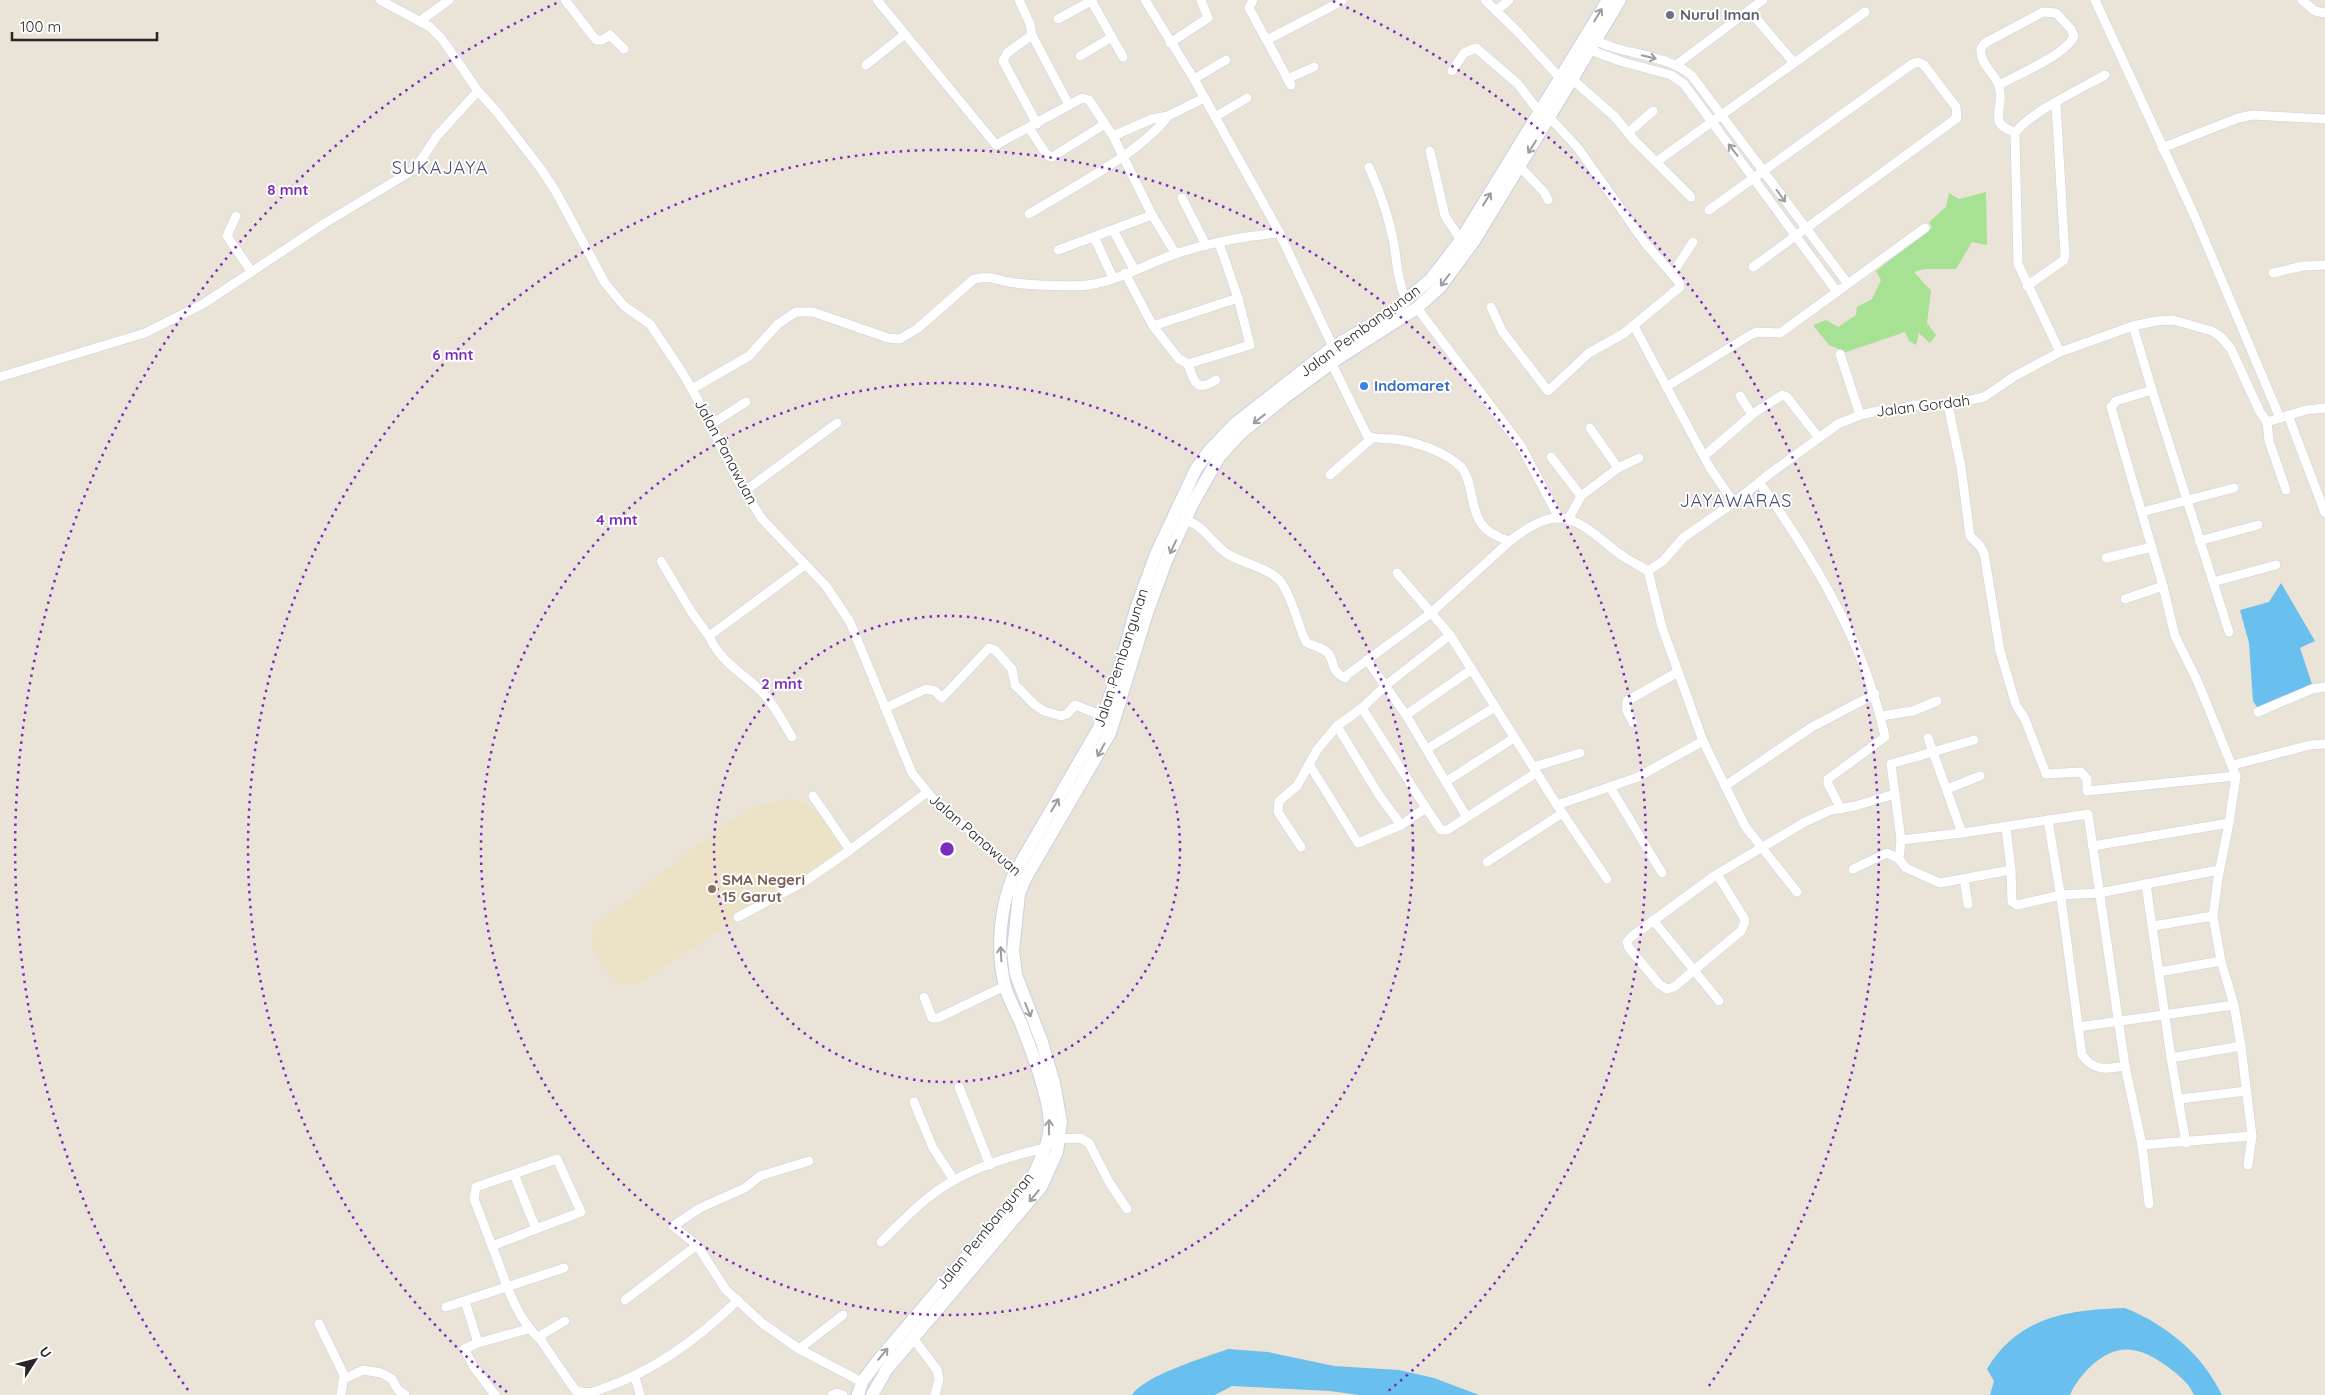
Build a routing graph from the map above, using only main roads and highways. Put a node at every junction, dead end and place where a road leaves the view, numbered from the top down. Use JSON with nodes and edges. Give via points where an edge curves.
{"nodes":[{"id":1,"x":1608,"y":0,"type":"edge"},
{"id":2,"x":1620,"y":0,"type":"edge"},
{"id":3,"x":1588,"y":43,"type":"junction"},
{"id":4,"x":1545,"y":115,"type":"junction"},
{"id":5,"x":1386,"y":323,"type":"junction"},
{"id":6,"x":1189,"y":496,"type":"junction"},
{"id":7,"x":1137,"y":626,"type":"junction"},
{"id":8,"x":1020,"y":876,"type":"junction"},
{"id":9,"x":926,"y":1313,"type":"junction"},
{"id":10,"x":858,"y":1395,"type":"edge"},
{"id":11,"x":872,"y":1395,"type":"edge"}],
"edges":[{"from":3,"to":1,"type":"main road","name":"Jalan Pembangunan","one_way":true},
{"from":2,"to":3,"type":"main road","name":"Jalan Pembangunan"},
{"from":3,"to":4,"type":"main road","name":"Jalan Pembangunan"},
{"from":5,"to":4,"type":"main road","name":"Jalan Pembangunan","one_way":true,"via":[[1431,279],[1461,240]]},
{"from":4,"to":5,"type":"main road","name":"Jalan Pembangunan","one_way":true,"via":[[1520,167],[1474,241],[1440,287],[1417,308]]},
{"from":5,"to":6,"type":"main road","name":"Jalan Pembangunan","via":[[1333,355],[1236,423],[1196,469]]},
{"from":6,"to":7,"type":"main road","name":"Jalan Pembangunan","one_way":true,"via":[[1185,521]]},
{"from":6,"to":7,"type":"main road","name":"Jalan Pembangunan","via":[[1156,554]]},
{"from":8,"to":7,"type":"main road","name":"Jalan Pembangunan","one_way":true,"via":[[1103,716]]},
{"from":7,"to":8,"type":"main road","name":"Jalan Pembangunan","one_way":true,"via":[[1110,733]]},
{"from":9,"to":8,"type":"main road","name":"Jalan Pembangunan","one_way":true,"via":[[1031,1180],[1045,1148],[1050,1122],[1042,1086],[1030,1046],[1005,986],[1000,951],[1007,890]]},
{"from":8,"to":9,"type":"main road","name":"Jalan Pembangunan","one_way":true,"via":[[1013,951],[1016,975],[1054,1084],[1060,1113],[1057,1152],[1041,1187]]},
{"from":10,"to":9,"type":"main road","name":"Jalan Pembangunan","one_way":true,"via":[[862,1382]]},
{"from":9,"to":11,"type":"main road","name":"Jalan Pembangunan","via":[[913,1338],[887,1369]]}]}
